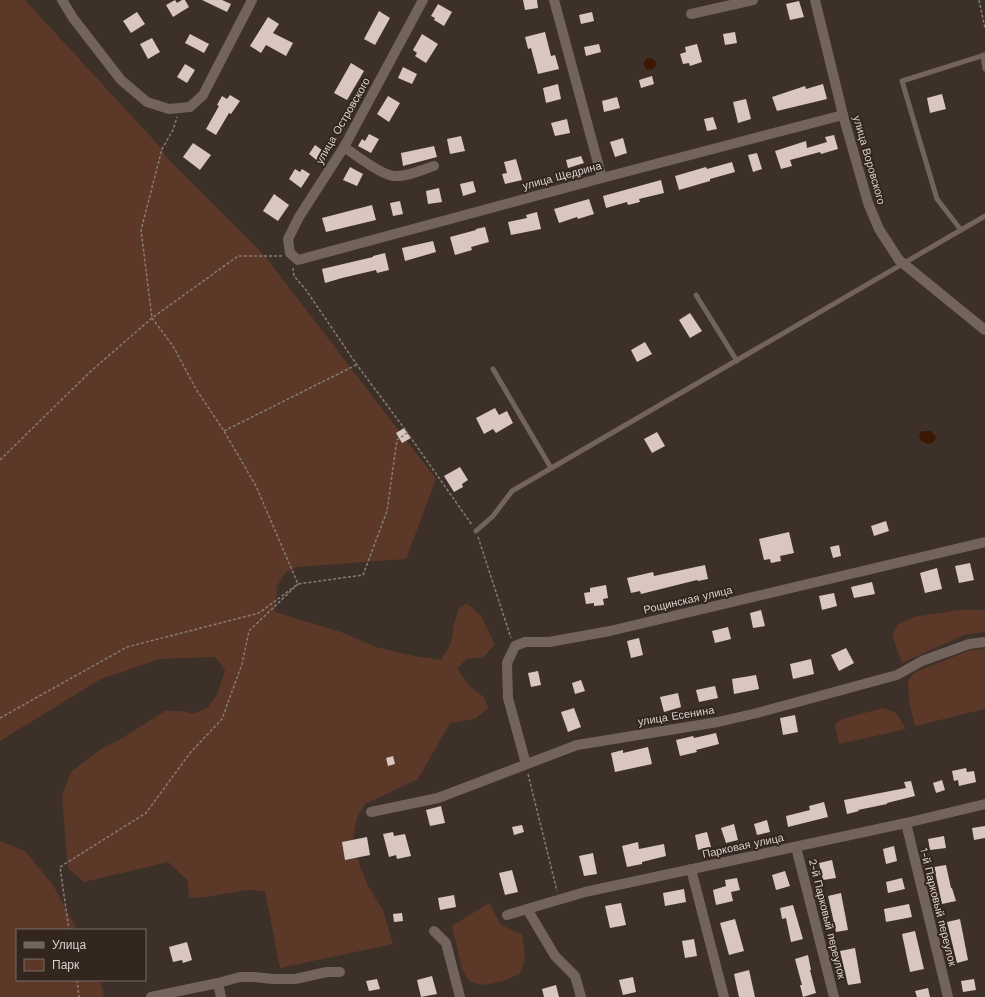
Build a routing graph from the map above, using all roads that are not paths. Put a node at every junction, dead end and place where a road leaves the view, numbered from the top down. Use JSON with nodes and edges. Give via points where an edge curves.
{"nodes":[{"id":1,"x":62,"y":0,"type":"edge"},
{"id":2,"x":252,"y":0,"type":"edge"},
{"id":3,"x":423,"y":0,"type":"edge"},
{"id":4,"x":554,"y":0,"type":"edge"},
{"id":5,"x":753,"y":0,"type":"edge"},
{"id":6,"x":815,"y":0,"type":"edge"},
{"id":7,"x":691,"y":14,"type":"dead end"},
{"id":8,"x":984,"y":55,"type":"edge"},
{"id":9,"x":985,"y":69,"type":"edge"},
{"id":10,"x":843,"y":115,"type":"junction"},
{"id":11,"x":344,"y":147,"type":"junction"},
{"id":12,"x":434,"y":166,"type":"dead end"},
{"id":13,"x":602,"y":178,"type":"junction"},
{"id":14,"x":985,"y":216,"type":"edge"},
{"id":15,"x":961,"y":230,"type":"junction"},
{"id":16,"x":290,"y":253,"type":"joint"},
{"id":17,"x":904,"y":264,"type":"junction"},
{"id":18,"x":696,"y":295,"type":"dead end"},
{"id":19,"x":985,"y":330,"type":"edge"},
{"id":20,"x":737,"y":360,"type":"junction"},
{"id":21,"x":493,"y":369,"type":"dead end"},
{"id":22,"x":551,"y":468,"type":"junction"},
{"id":23,"x":476,"y":531,"type":"road end"},
{"id":24,"x":985,"y":542,"type":"edge"},
{"id":25,"x":985,"y":642,"type":"edge"},
{"id":26,"x":526,"y":764,"type":"junction"},
{"id":27,"x":985,"y":804,"type":"edge"},
{"id":28,"x":370,"y":812,"type":"dead end"},
{"id":29,"x":906,"y":823,"type":"junction"},
{"id":30,"x":796,"y":847,"type":"junction"},
{"id":31,"x":691,"y":869,"type":"junction"},
{"id":32,"x":527,"y":909,"type":"junction"},
{"id":33,"x":507,"y":915,"type":"dead end"},
{"id":34,"x":434,"y":931,"type":"dead end"},
{"id":35,"x":340,"y":972,"type":"dead end"},
{"id":36,"x":218,"y":983,"type":"junction"},
{"id":37,"x":151,"y":997,"type":"edge"},
{"id":38,"x":221,"y":997,"type":"edge"},
{"id":39,"x":460,"y":997,"type":"edge"},
{"id":40,"x":581,"y":997,"type":"edge"},
{"id":41,"x":724,"y":997,"type":"edge"},
{"id":42,"x":834,"y":997,"type":"edge"},
{"id":43,"x":948,"y":997,"type":"edge"}],
"edges":[{"from":1,"to":2,"type":"street","via":[[121,80],[147,102],[169,109],[190,107],[203,95]]},
{"from":3,"to":11,"type":"street","name":"улица Островского"},
{"from":4,"to":13,"type":"street"},
{"from":5,"to":7,"type":"street"},
{"from":6,"to":10,"type":"street","name":"улица Воровского"},
{"from":8,"to":9,"type":"lane"},
{"from":8,"to":15,"type":"lane","via":[[902,81],[937,199]]},
{"from":10,"to":13,"type":"street","name":"улица Щедрина"},
{"from":10,"to":17,"type":"street","name":"улица Воровского","via":[[868,203],[879,229]]},
{"from":11,"to":12,"type":"street","via":[[382,172],[393,176]]},
{"from":11,"to":16,"type":"street","name":"улица Островского","via":[[299,217],[288,239]]},
{"from":13,"to":16,"type":"street","name":"улица Щедрина","via":[[298,260]]},
{"from":14,"to":15,"type":"lane"},
{"from":15,"to":17,"type":"lane"},
{"from":17,"to":19,"type":"street","name":"улица Воровского"},
{"from":17,"to":20,"type":"lane"},
{"from":18,"to":20,"type":"lane"},
{"from":20,"to":22,"type":"lane"},
{"from":21,"to":22,"type":"lane"},
{"from":22,"to":23,"type":"lane","via":[[512,491],[493,516]]},
{"from":24,"to":26,"type":"street","name":"Рощинская улица","via":[[610,631],[549,642],[525,642],[515,646],[507,663],[508,698]]},
{"from":25,"to":26,"type":"street","name":"улица Есенина","via":[[970,644],[922,661],[897,675],[757,713],[718,722],[577,745]]},
{"from":26,"to":28,"type":"street","name":"улица Есенина","via":[[438,798]]},
{"from":27,"to":29,"type":"street","name":"Парковая улица"},
{"from":29,"to":30,"type":"street","name":"Парковая улица"},
{"from":29,"to":43,"type":"street","name":"1-й Парковый переулок"},
{"from":30,"to":31,"type":"street","name":"Парковая улица"},
{"from":30,"to":42,"type":"street","name":"2-й Парковый переулок"},
{"from":31,"to":32,"type":"street","name":"Парковая улица","via":[[585,892]]},
{"from":31,"to":41,"type":"street"},
{"from":32,"to":33,"type":"street","name":"Парковая улица"},
{"from":32,"to":40,"type":"street","via":[[554,956],[575,976]]},
{"from":34,"to":39,"type":"street","via":[[446,943]]},
{"from":35,"to":36,"type":"street","via":[[295,979],[240,977]]},
{"from":36,"to":37,"type":"street"},
{"from":36,"to":38,"type":"street"}]}
